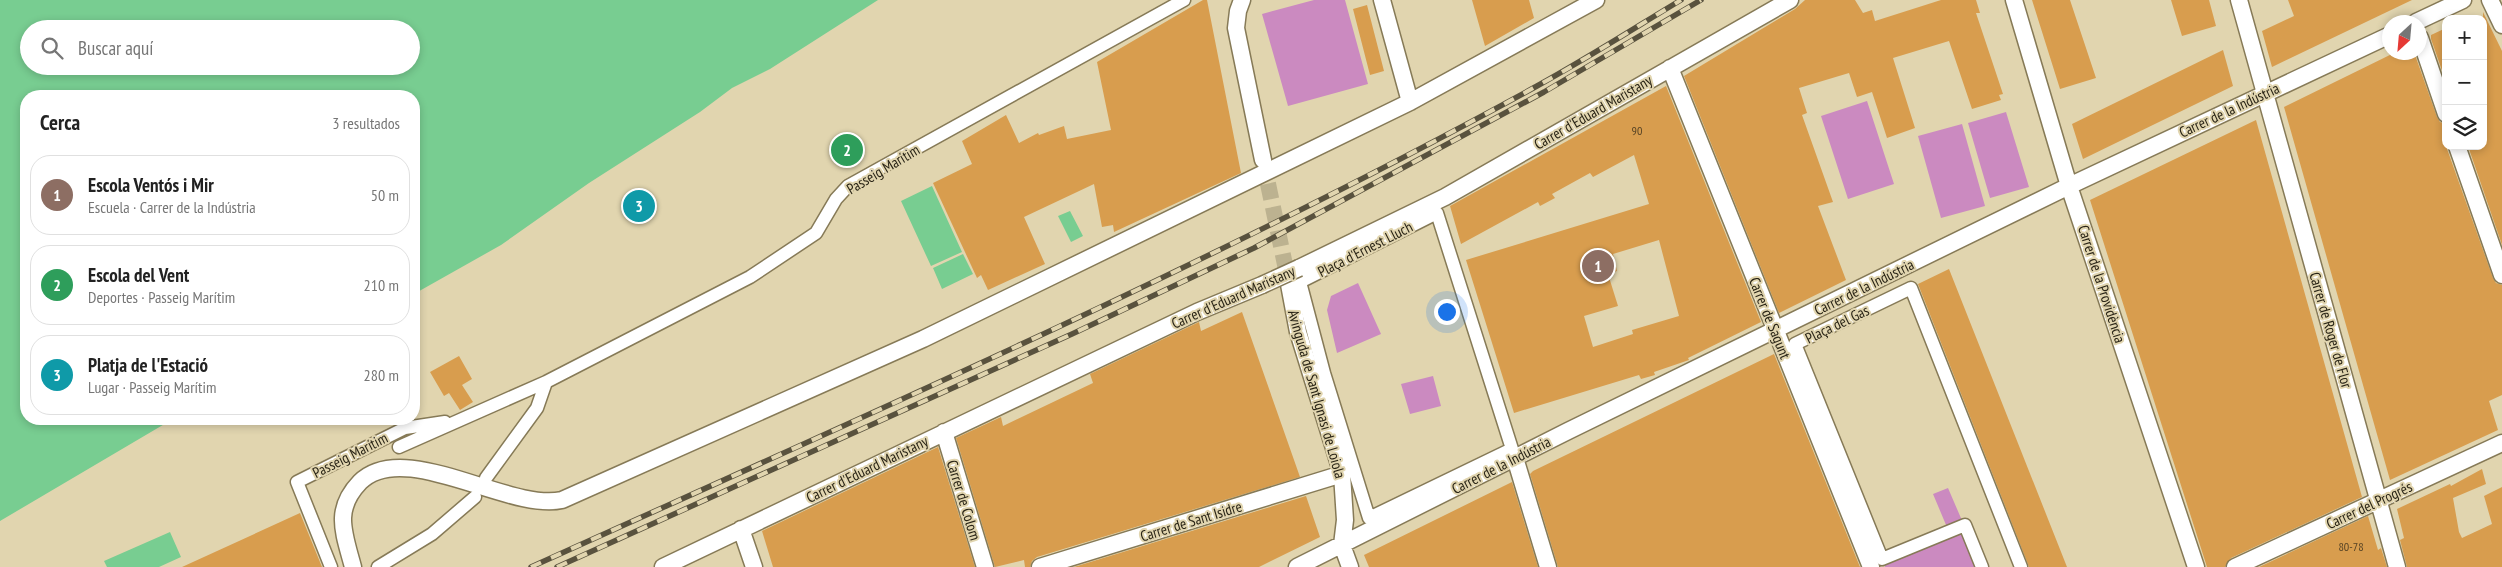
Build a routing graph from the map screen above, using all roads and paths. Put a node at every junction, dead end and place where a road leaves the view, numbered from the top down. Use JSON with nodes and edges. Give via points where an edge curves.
{"nodes":[{"id":1,"x":1184,"y":0,"type":"edge"},
{"id":2,"x":1242,"y":0,"type":"edge"},
{"id":3,"x":1382,"y":0,"type":"edge"},
{"id":4,"x":1596,"y":0,"type":"edge"},
{"id":5,"x":1790,"y":0,"type":"edge"},
{"id":6,"x":2014,"y":0,"type":"edge"},
{"id":7,"x":2239,"y":0,"type":"edge"},
{"id":8,"x":2463,"y":0,"type":"edge"},
{"id":9,"x":2490,"y":0,"type":"edge"},
{"id":10,"x":2427,"y":17,"type":"edge"},
{"id":11,"x":2502,"y":25,"type":"edge"},
{"id":12,"x":2382,"y":39,"type":"edge"},
{"id":13,"x":2427,"y":58,"type":"edge"},
{"id":14,"x":1670,"y":68,"type":"junction"},
{"id":15,"x":2265,"y":93,"type":"junction"},
{"id":16,"x":1410,"y":102,"type":"junction"},
{"id":17,"x":2443,"y":105,"type":"edge"},
{"id":18,"x":2458,"y":150,"type":"edge"},
{"id":19,"x":1263,"y":160,"type":"tunnel mouth"},
{"id":20,"x":2069,"y":186,"type":"junction"},
{"id":21,"x":1294,"y":274,"type":"junction"},
{"id":22,"x":2502,"y":275,"type":"edge"},
{"id":23,"x":1775,"y":331,"type":"junction"},
{"id":24,"x":546,"y":382,"type":"junction"},
{"id":25,"x":464,"y":420,"type":"junction"},
{"id":26,"x":944,"y":432,"type":"junction"},
{"id":27,"x":2502,"y":443,"type":"edge"},
{"id":28,"x":399,"y":447,"type":"dead end"},
{"id":29,"x":1513,"y":454,"type":"junction"},
{"id":30,"x":1342,"y":474,"type":"junction"},
{"id":31,"x":486,"y":478,"type":"dead end"},
{"id":32,"x":475,"y":497,"type":"dead end"},
{"id":33,"x":2378,"y":501,"type":"junction"},
{"id":34,"x":741,"y":529,"type":"junction"},
{"id":35,"x":1342,"y":544,"type":"junction"},
{"id":36,"x":331,"y":567,"type":"edge"},
{"id":37,"x":353,"y":567,"type":"edge"},
{"id":38,"x":378,"y":567,"type":"edge"},
{"id":39,"x":663,"y":567,"type":"edge"},
{"id":40,"x":754,"y":567,"type":"edge"},
{"id":41,"x":985,"y":567,"type":"edge"},
{"id":42,"x":1040,"y":567,"type":"edge"},
{"id":43,"x":1297,"y":567,"type":"edge"},
{"id":44,"x":1350,"y":567,"type":"edge"},
{"id":45,"x":1548,"y":567,"type":"edge"},
{"id":46,"x":1871,"y":567,"type":"edge"},
{"id":47,"x":1982,"y":567,"type":"edge"},
{"id":48,"x":2021,"y":567,"type":"edge"},
{"id":49,"x":2196,"y":567,"type":"edge"},
{"id":50,"x":2235,"y":567,"type":"edge"},
{"id":51,"x":2397,"y":567,"type":"edge"}],
"edges":[{"from":1,"to":24,"type":"street","name":"Passeig Marítim","via":[[848,186],[836,199],[816,233],[750,277]]},
{"from":2,"to":19,"type":"street","via":[[1236,28]]},
{"from":3,"to":16,"type":"street"},
{"from":4,"to":16,"type":"street"},
{"from":5,"to":14,"type":"street","name":"Carrer d'Eduard Maristany"},
{"from":6,"to":20,"type":"street","name":"Carrer de la Providència"},
{"from":7,"to":15,"type":"street","name":"Carrer de Roger de Flor"},
{"from":8,"to":10,"type":"street"},
{"from":9,"to":11,"type":"street"},
{"from":12,"to":15,"type":"street","name":"Carrer de la Indústria"},
{"from":13,"to":17,"type":"street"},
{"from":14,"to":21,"type":"street","name":"Carrer d'Eduard Maristany","via":[[1445,197]]},
{"from":14,"to":23,"type":"street","name":"Carrer de Sagunt"},
{"from":15,"to":20,"type":"street","name":"Carrer de la Indústria"},
{"from":15,"to":33,"type":"street","name":"Carrer de Roger de Flor"},
{"from":16,"to":37,"type":"street","via":[[923,339],[555,502],[526,498],[416,469],[388,469],[366,477],[349,494],[344,507],[343,527]]},
{"from":18,"to":22,"type":"street"},
{"from":20,"to":23,"type":"street","name":"Carrer de la Indústria"},
{"from":20,"to":49,"type":"street","name":"Carrer de la Providència"},
{"from":21,"to":26,"type":"street","name":"Carrer d'Eduard Maristany","bridge":true,"via":[[1197,312]]},
{"from":21,"to":30,"type":"street","name":"Avinguda de Sant Ignasi de Loiola","via":[[1298,332]]},
{"from":23,"to":29,"type":"street","name":"Carrer de la Indústria"},
{"from":23,"to":46,"type":"street","name":"Carrer de Sagunt"},
{"from":24,"to":25,"type":"street","name":"Passeig Marítim"},
{"from":24,"to":31,"type":"street","via":[[537,408]]},
{"from":25,"to":28,"type":"street","name":"Passeig Marítim"},
{"from":25,"to":36,"type":"street","name":"Passeig Marítim","via":[[405,428],[297,482]]},
{"from":26,"to":34,"type":"street","name":"Carrer d'Eduard Maristany"},
{"from":26,"to":41,"type":"street","name":"Carrer de Colom"},
{"from":27,"to":33,"type":"street","name":"Carrer del Progrés"},
{"from":29,"to":29,"type":"street","name":"Plaça d'Ernest Lluch","via":[[1437,213],[1300,282],[1324,373],[1369,518]]},
{"from":29,"to":35,"type":"street","name":"Carrer de la Indústria"},
{"from":29,"to":45,"type":"street"},
{"from":30,"to":35,"type":"street","name":"Avinguda de Sant Ignasi de Loiola","via":[[1345,520]]},
{"from":30,"to":42,"type":"street","name":"Carrer de Sant Isidre"},
{"from":32,"to":38,"type":"street","via":[[432,534]]},
{"from":33,"to":50,"type":"street","name":"Carrer del Progrés"},
{"from":33,"to":51,"type":"street","name":"Carrer de Roger de Flor"},
{"from":34,"to":39,"type":"street","name":"Carrer d'Eduard Maristany"},
{"from":34,"to":40,"type":"street"},
{"from":35,"to":43,"type":"street","name":"Carrer de la Indústria"},
{"from":35,"to":44,"type":"street","name":"Avinguda de Sant Ignasi de Loiola"},
{"from":47,"to":48,"type":"street","name":"Plaça del Gas","via":[[1965,525],[1882,559],[1796,344],[1911,288]]}]}
